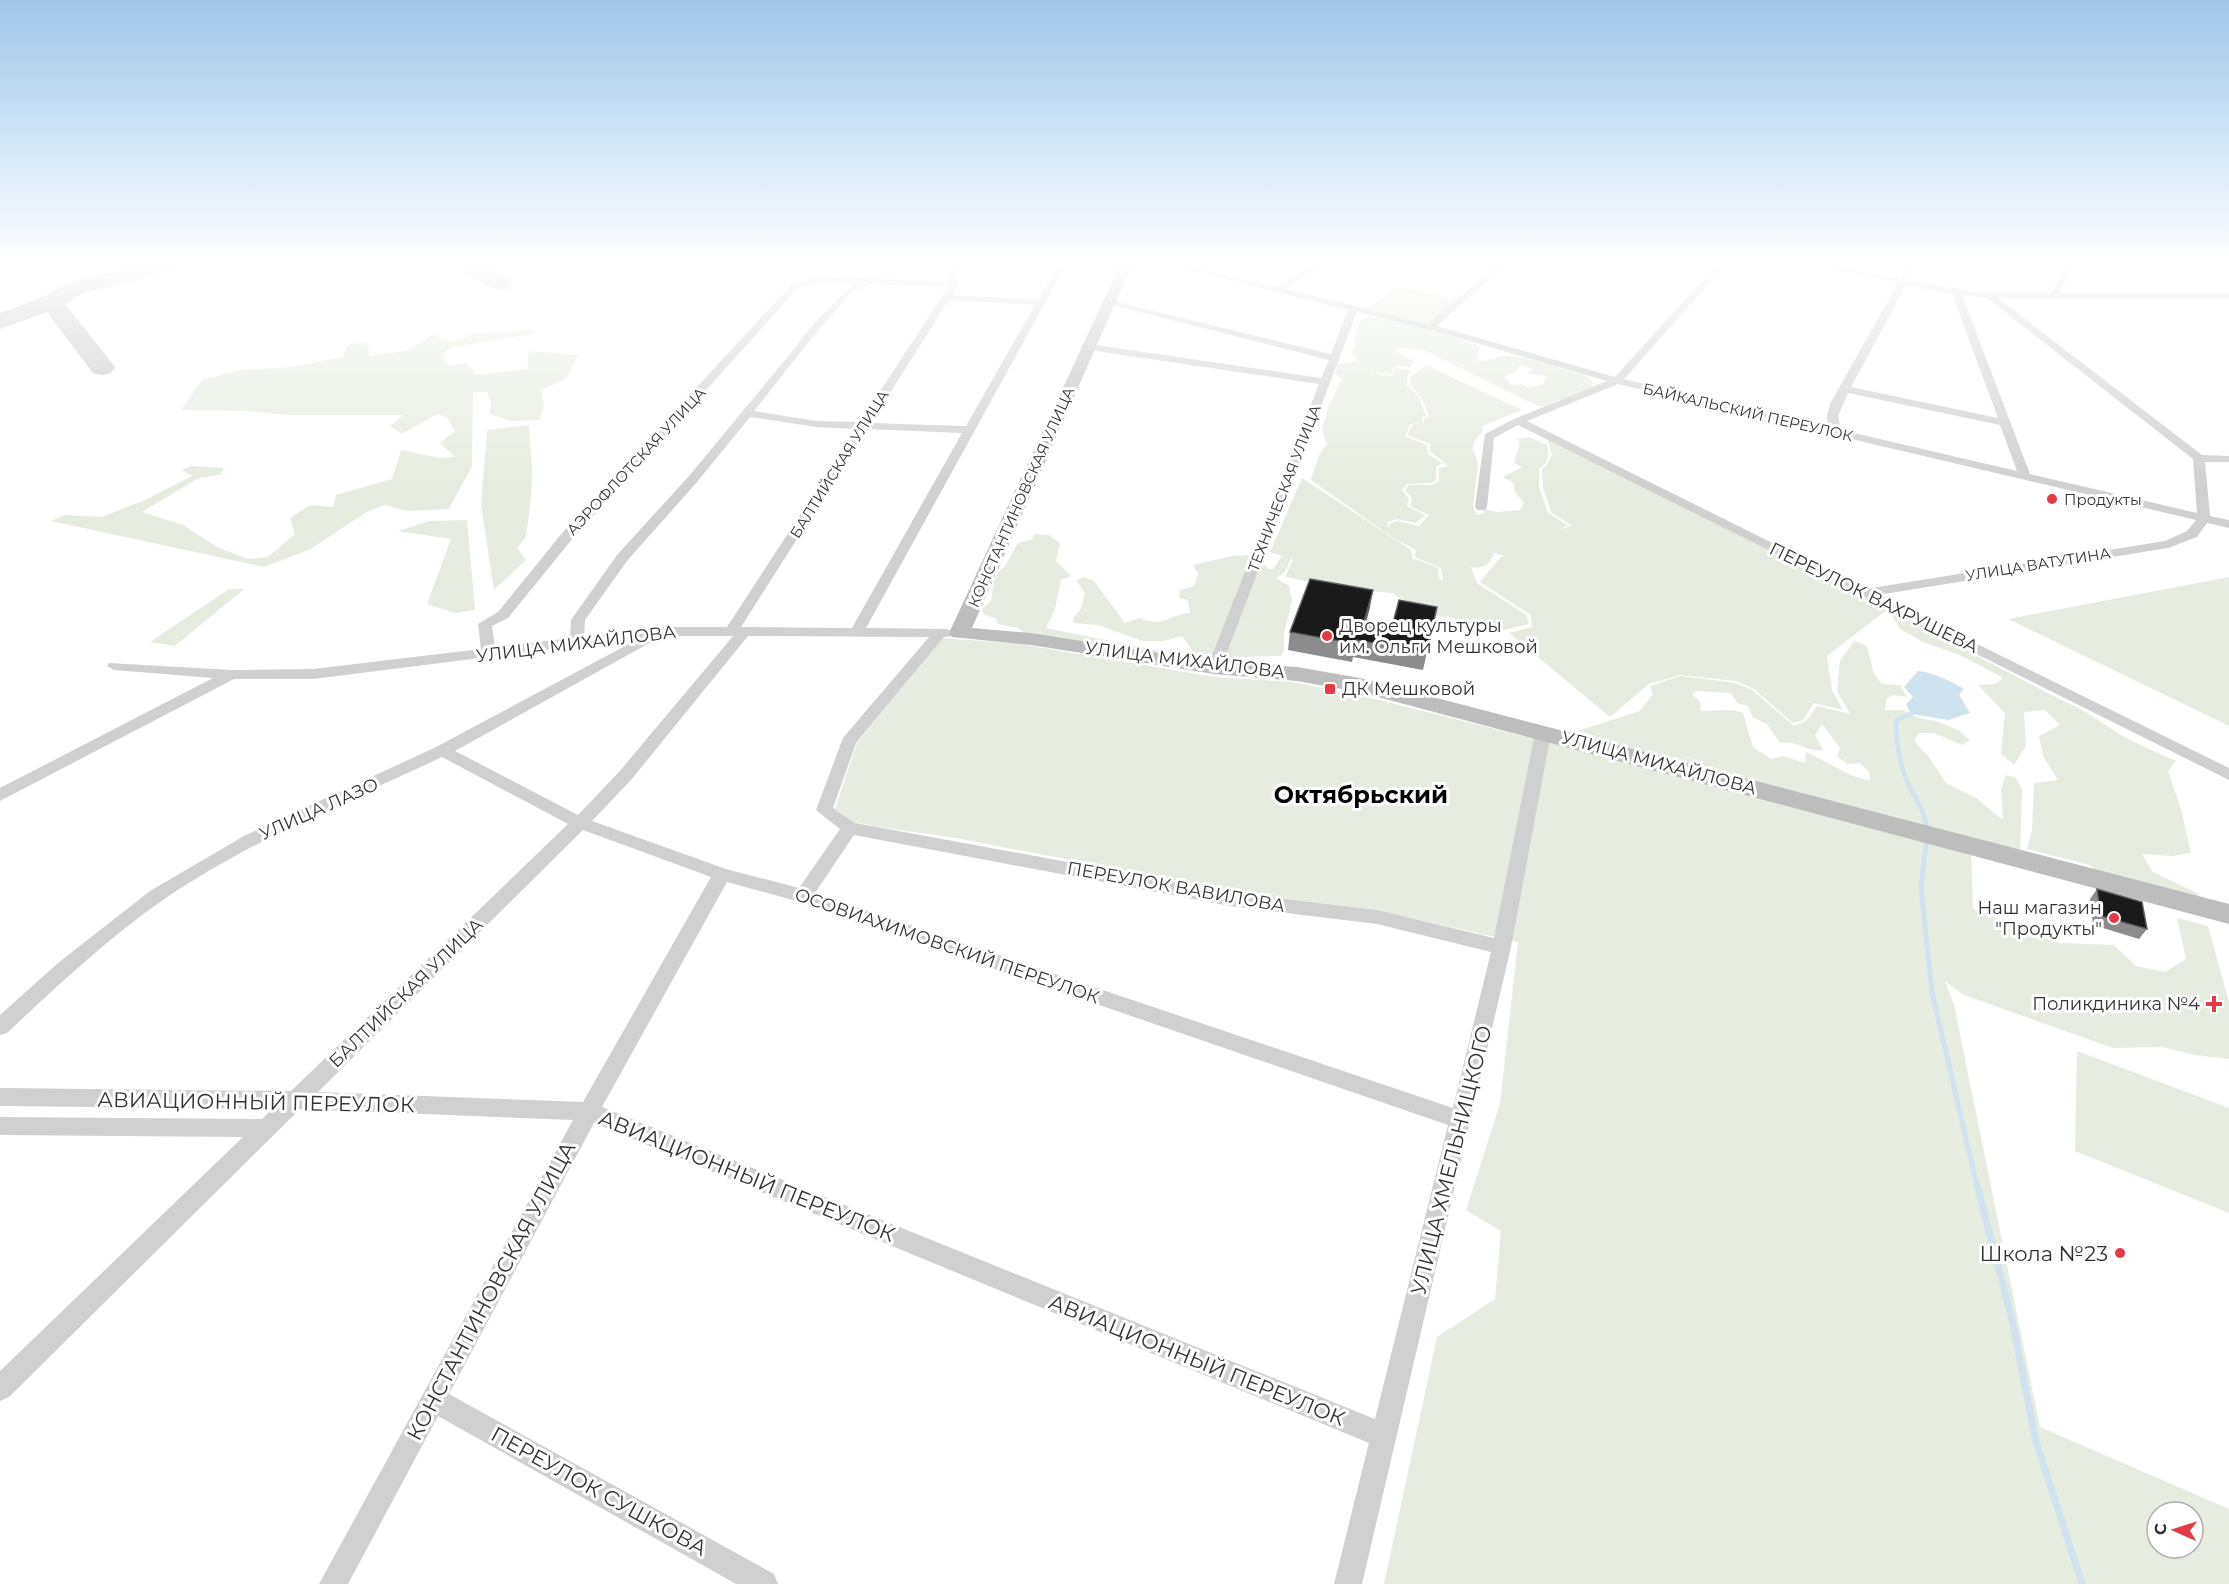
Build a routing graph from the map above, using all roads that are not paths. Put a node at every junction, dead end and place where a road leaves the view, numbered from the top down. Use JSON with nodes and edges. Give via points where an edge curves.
{"nodes":[{"id":1,"x":749,"y":337,"type":"edge"},
{"id":2,"x":808,"y":337,"type":"edge"},
{"id":3,"x":921,"y":337,"type":"edge"},
{"id":4,"x":1022,"y":337,"type":"edge"},
{"id":5,"x":1094,"y":337,"type":"edge"},
{"id":6,"x":1248,"y":337,"type":"edge"},
{"id":7,"x":1342,"y":337,"type":"edge"},
{"id":8,"x":1464,"y":337,"type":"edge"},
{"id":9,"x":1657,"y":337,"type":"edge"},
{"id":10,"x":1872,"y":337,"type":"edge"},
{"id":11,"x":1973,"y":337,"type":"edge"},
{"id":12,"x":2043,"y":337,"type":"edge"},
{"id":13,"x":1089,"y":347,"type":"junction"},
{"id":14,"x":1334,"y":358,"type":"junction"},
{"id":15,"x":1617,"y":381,"type":"junction"},
{"id":16,"x":1325,"y":382,"type":"junction"},
{"id":17,"x":1845,"y":389,"type":"junction"},
{"id":18,"x":745,"y":413,"type":"junction"},
{"id":19,"x":1518,"y":421,"type":"junction"},
{"id":20,"x":2005,"y":423,"type":"junction"},
{"id":21,"x":863,"y":427,"type":"junction"},
{"id":22,"x":971,"y":430,"type":"junction"},
{"id":23,"x":1837,"y":433,"type":"junction"},
{"id":24,"x":2199,"y":458,"type":"junction"},
{"id":25,"x":2229,"y":459,"type":"edge"},
{"id":26,"x":2025,"y":476,"type":"junction"},
{"id":27,"x":1481,"y":507,"type":"dead end"},
{"id":28,"x":2204,"y":518,"type":"junction"},
{"id":29,"x":2229,"y":524,"type":"edge"},
{"id":30,"x":1863,"y":592,"type":"junction"},
{"id":31,"x":664,"y":631,"type":"junction"},
{"id":32,"x":737,"y":632,"type":"junction"},
{"id":33,"x":857,"y":632,"type":"junction"},
{"id":34,"x":950,"y":633,"type":"junction"},
{"id":35,"x":577,"y":642,"type":"junction"},
{"id":36,"x":489,"y":653,"type":"junction"},
{"id":37,"x":114,"y":666,"type":"dead end"},
{"id":38,"x":1214,"y":668,"type":"junction"},
{"id":39,"x":231,"y":675,"type":"junction"},
{"id":40,"x":1543,"y":733,"type":"junction"},
{"id":41,"x":442,"y":751,"type":"junction"},
{"id":42,"x":2229,"y":775,"type":"edge"},
{"id":43,"x":0,"y":795,"type":"edge"},
{"id":44,"x":580,"y":823,"type":"junction"},
{"id":45,"x":850,"y":828,"type":"junction"},
{"id":46,"x":722,"y":874,"type":"junction"},
{"id":47,"x":803,"y":896,"type":"junction"},
{"id":48,"x":2229,"y":914,"type":"edge"},
{"id":49,"x":1502,"y":947,"type":"junction"},
{"id":50,"x":0,"y":1027,"type":"edge"},
{"id":51,"x":0,"y":1097,"type":"edge"},
{"id":52,"x":296,"y":1100,"type":"junction"},
{"id":53,"x":589,"y":1111,"type":"junction"},
{"id":54,"x":1461,"y":1120,"type":"junction"},
{"id":55,"x":0,"y":1126,"type":"edge"},
{"id":56,"x":266,"y":1128,"type":"junction"},
{"id":57,"x":0,"y":1388,"type":"edge"},
{"id":58,"x":433,"y":1399,"type":"junction"},
{"id":59,"x":1384,"y":1436,"type":"junction"},
{"id":60,"x":333,"y":1584,"type":"edge"},
{"id":61,"x":764,"y":1584,"type":"edge"},
{"id":62,"x":1348,"y":1584,"type":"edge"}],
"edges":[{"from":1,"to":36,"type":"street","name":"АЭРОФЛОТСКАЯ УЛИЦА","via":[[568,535],[503,615],[485,624]]},
{"from":2,"to":18,"type":"street"},
{"from":3,"to":21,"type":"street","name":"БАЛТИЙСКАЯ УЛИЦА"},
{"from":4,"to":22,"type":"street"},
{"from":5,"to":13,"type":"street","name":"КОНСТАНТИНОВСКАЯ УЛИЦА"},
{"from":6,"to":14,"type":"street"},
{"from":7,"to":14,"type":"street","name":"ТЕХНИЧЕСКАЯ УЛИЦА"},
{"from":8,"to":15,"type":"street","name":"БАЙКАЛЬСКИЙ ПЕРЕУЛОК"},
{"from":9,"to":15,"type":"street"},
{"from":10,"to":17,"type":"street"},
{"from":11,"to":20,"type":"street"},
{"from":12,"to":24,"type":"street"},
{"from":13,"to":16,"type":"street"},
{"from":13,"to":34,"type":"street","name":"КОНСТАНТИНОВСКАЯ УЛИЦА"},
{"from":14,"to":16,"type":"street","name":"ТЕХНИЧЕСКАЯ УЛИЦА"},
{"from":15,"to":19,"type":"street"},
{"from":15,"to":23,"type":"street","name":"БАЙКАЛЬСКИЙ ПЕРЕУЛОК"},
{"from":16,"to":38,"type":"street","name":"ТЕХНИЧЕСКАЯ УЛИЦА"},
{"from":17,"to":20,"type":"street"},
{"from":17,"to":23,"type":"street","via":[[1835,401],[1833,426]]},
{"from":18,"to":21,"type":"street"},
{"from":18,"to":35,"type":"street","via":[[610,576],[578,620]]},
{"from":19,"to":27,"type":"street","via":[[1490,436]]},
{"from":19,"to":30,"type":"street","name":"ПЕРЕУЛОК ВАХРУШЕВА"},
{"from":20,"to":26,"type":"street"},
{"from":21,"to":22,"type":"street"},
{"from":21,"to":32,"type":"street","name":"БАЛТИЙСКАЯ УЛИЦА"},
{"from":22,"to":33,"type":"street"},
{"from":23,"to":26,"type":"street","name":"БАЙКАЛЬСКИЙ ПЕРЕУЛОК"},
{"from":24,"to":25,"type":"street"},
{"from":24,"to":28,"type":"street"},
{"from":26,"to":28,"type":"street","name":"БАЙКАЛЬСКИЙ ПЕРЕУЛОК"},
{"from":28,"to":29,"type":"street","name":"БАЙКАЛЬСКИЙ ПЕРЕУЛОК"},
{"from":28,"to":30,"type":"street","name":"УЛИЦА ВАТУТИНА","via":[[2192,534],[2169,544]]},
{"from":30,"to":42,"type":"street","name":"ПЕРЕУЛОК ВАХРУШЕВА"},
{"from":31,"to":32,"type":"street","name":"УЛИЦА МИХАЙЛОВА"},
{"from":31,"to":35,"type":"street","name":"УЛИЦА МИХАЙЛОВА"},
{"from":31,"to":41,"type":"street","name":"УЛИЦА ЛАЗО"},
{"from":32,"to":33,"type":"street","name":"УЛИЦА МИХАЙЛОВА"},
{"from":32,"to":44,"type":"street","name":"БАЛТИЙСКАЯ УЛИЦА","via":[[625,776]]},
{"from":33,"to":34,"type":"street","name":"УЛИЦА МИХАЙЛОВА"},
{"from":34,"to":38,"type":"street","name":"УЛИЦА МИХАЙЛОВА","via":[[1031,639]]},
{"from":34,"to":45,"type":"street","name":"КОНСТАНТИНОВСКАЯ УЛИЦА","via":[[849,742],[824,810]]},
{"from":35,"to":36,"type":"street","name":"УЛИЦА МИХАЙЛОВА"},
{"from":36,"to":39,"type":"street","name":"УЛИЦА МИХАЙЛОВА","via":[[313,674]]},
{"from":37,"to":39,"type":"street","name":"УЛИЦА МИХАЙЛОВА"},
{"from":38,"to":40,"type":"street","name":"УЛИЦА МИХАЙЛОВА","via":[[1297,674],[1360,685]]},
{"from":39,"to":43,"type":"street"},
{"from":40,"to":48,"type":"street","name":"УЛИЦА МИХАЙЛОВА"},
{"from":40,"to":49,"type":"street","name":"УЛИЦА ХМЕЛЬНИЦКОГО"},
{"from":41,"to":44,"type":"street","name":"ОСОВИАХИМОВСКИЙ ПЕРЕУЛОК"},
{"from":41,"to":50,"type":"street","name":"УЛИЦА ЛАЗО","via":[[250,840],[156,896],[65,968]]},
{"from":44,"to":46,"type":"street","name":"ОСОВИАХИМОВСКИЙ ПЕРЕУЛОК"},
{"from":44,"to":52,"type":"street","name":"БАЛТИЙСКАЯ УЛИЦА"},
{"from":45,"to":47,"type":"street"},
{"from":45,"to":49,"type":"street","name":"ПЕРЕУЛОК ВАВИЛОВА","via":[[1230,898],[1377,917]]},
{"from":46,"to":47,"type":"street","name":"ОСОВИАХИМОВСКИЙ ПЕРЕУЛОК"},
{"from":46,"to":53,"type":"street","name":"КОНСТАНТИНОВСКАЯ УЛИЦА"},
{"from":47,"to":54,"type":"street","name":"ОСОВИАХИМОВСКИЙ ПЕРЕУЛОК"},
{"from":49,"to":54,"type":"street","name":"УЛИЦА ХМЕЛЬНИЦКОГО"},
{"from":51,"to":52,"type":"street","name":"АВИАЦИОННЫЙ ПЕРЕУЛОК"},
{"from":52,"to":53,"type":"street","name":"АВИАЦИОННЫЙ ПЕРЕУЛОК"},
{"from":52,"to":56,"type":"street","name":"БАЛТИЙСКАЯ УЛИЦА"},
{"from":53,"to":58,"type":"street","name":"КОНСТАНТИНОВСКАЯ УЛИЦА"},
{"from":53,"to":59,"type":"street","name":"АВИАЦИОННЫЙ ПЕРЕУЛОК"},
{"from":54,"to":59,"type":"street","name":"УЛИЦА ХМЕЛЬНИЦКОГО"},
{"from":55,"to":56,"type":"street","name":"АВИАЦИОННЫЙ ПЕРЕУЛОК"},
{"from":56,"to":57,"type":"street","name":"БАЛТИЙСКАЯ УЛИЦА"},
{"from":58,"to":60,"type":"street","name":"КОНСТАНТИНОВСКАЯ УЛИЦА"},
{"from":58,"to":61,"type":"street","name":"ПЕРЕУЛОК СУШКОВА"},
{"from":59,"to":62,"type":"street","name":"УЛИЦА ХМЕЛЬНИЦКОГО"}]}
